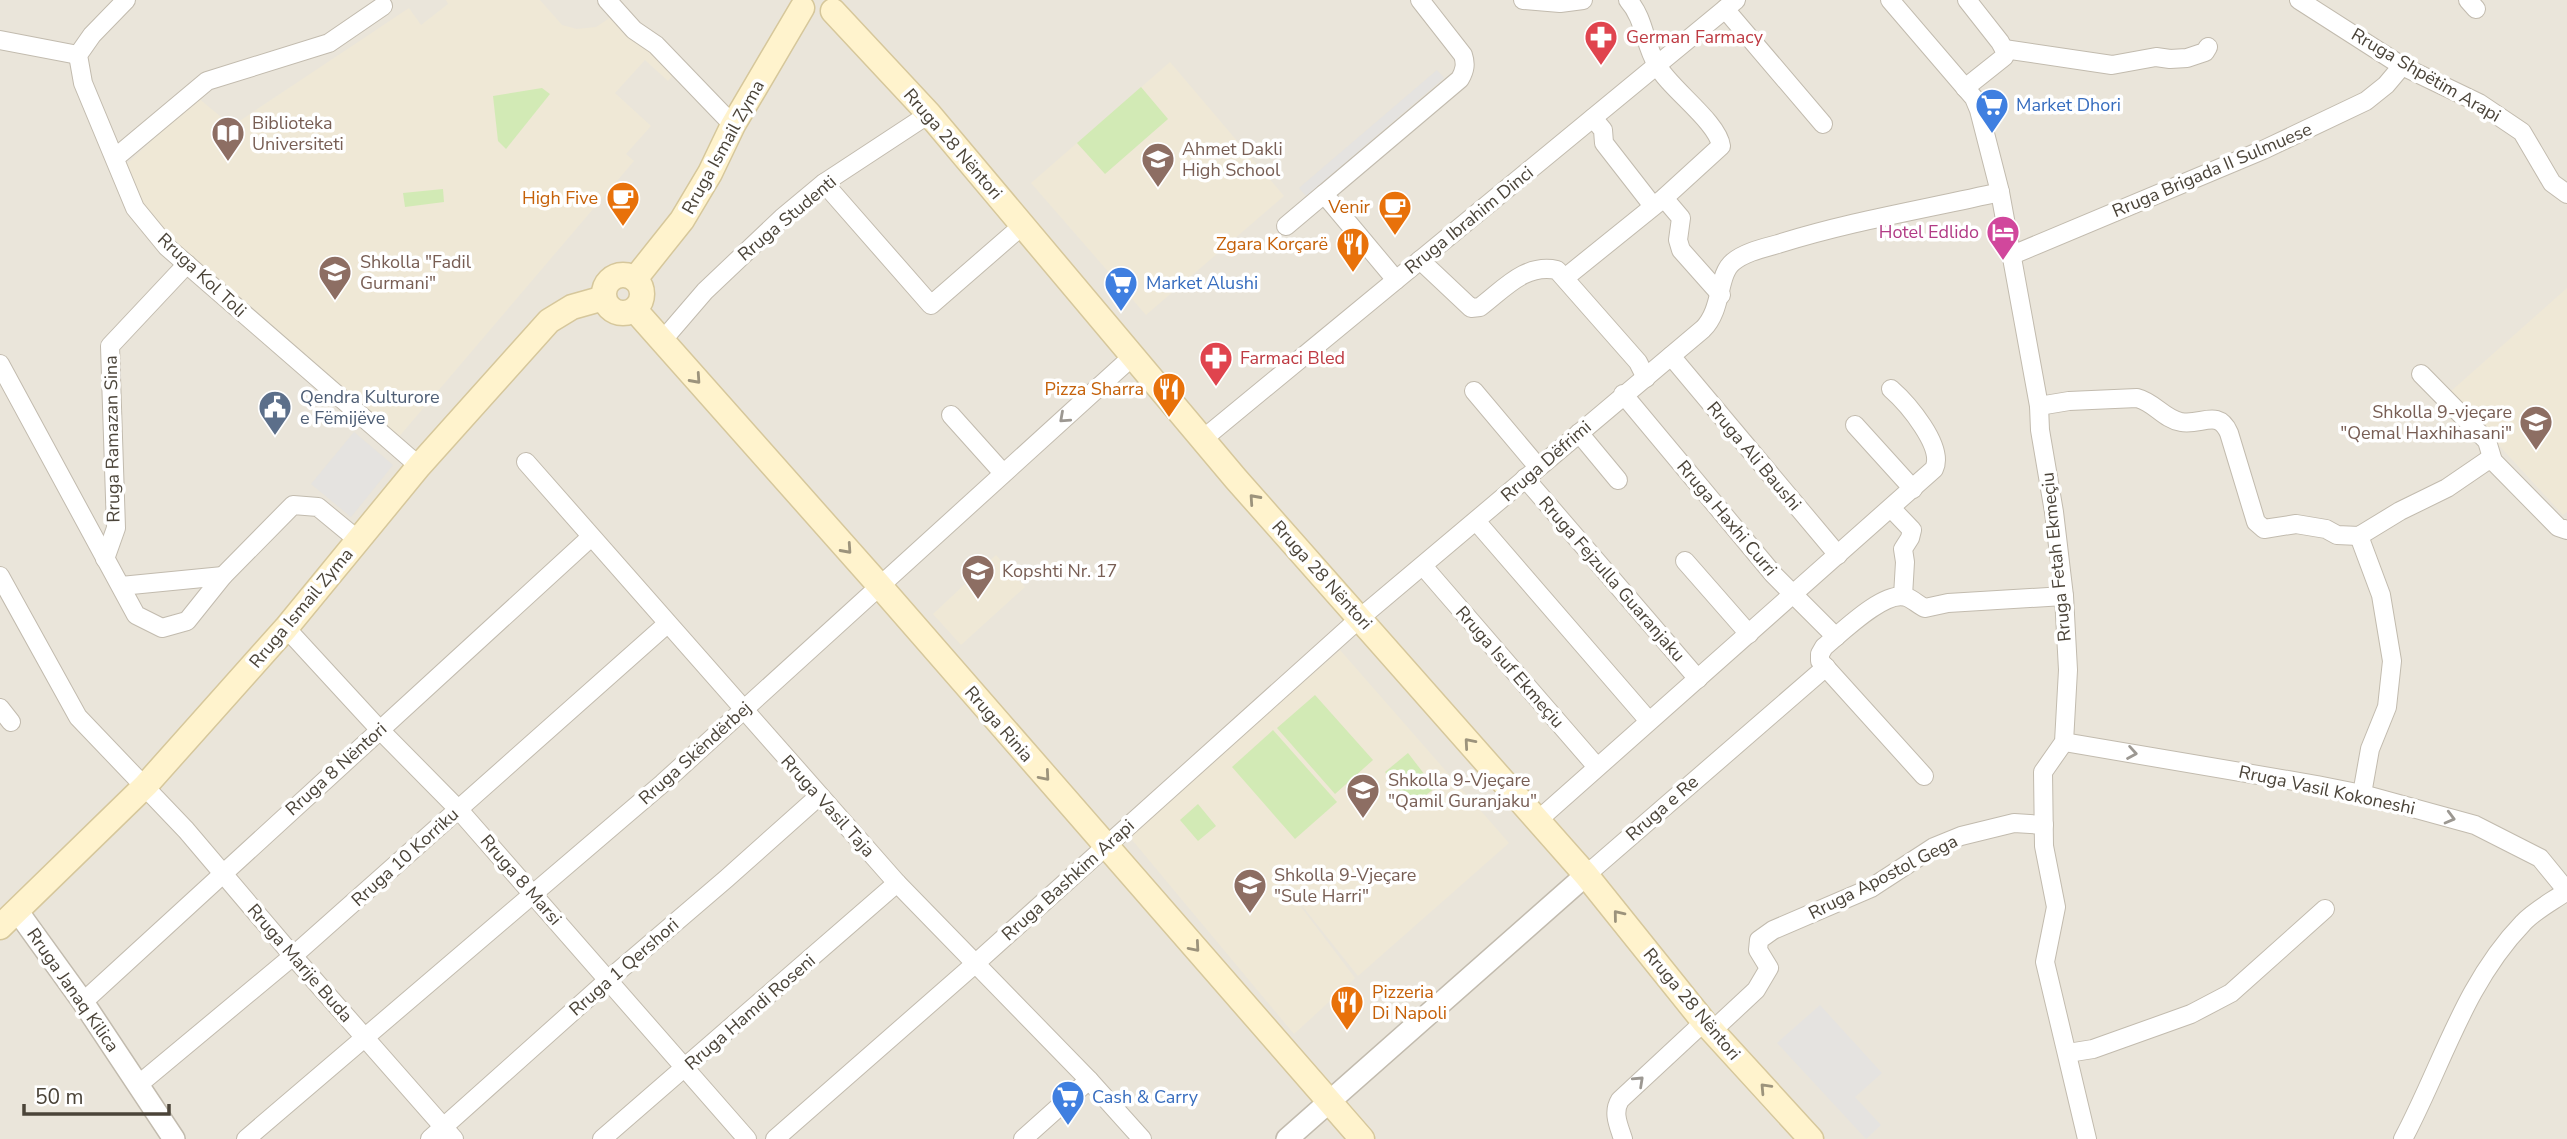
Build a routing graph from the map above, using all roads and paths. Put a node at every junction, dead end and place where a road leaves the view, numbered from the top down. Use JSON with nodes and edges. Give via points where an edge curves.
{"nodes":[{"id":1,"x":126,"y":0,"type":"edge"},
{"id":2,"x":607,"y":0,"type":"edge"},
{"id":3,"x":1420,"y":0,"type":"edge"},
{"id":4,"x":1523,"y":0,"type":"edge"},
{"id":5,"x":1583,"y":0,"type":"edge"},
{"id":6,"x":1628,"y":0,"type":"edge"},
{"id":7,"x":1890,"y":0,"type":"edge"},
{"id":8,"x":1967,"y":0,"type":"edge"},
{"id":9,"x":2299,"y":0,"type":"edge"},
{"id":10,"x":799,"y":4,"type":"edge"},
{"id":11,"x":838,"y":5,"type":"edge"},
{"id":12,"x":1730,"y":5,"type":"edge"},
{"id":13,"x":383,"y":6,"type":"dead end"},
{"id":14,"x":0,"y":40,"type":"edge"},
{"id":15,"x":2208,"y":47,"type":"dead end"},
{"id":16,"x":2004,"y":48,"type":"junction"},
{"id":17,"x":78,"y":55,"type":"junction"},
{"id":18,"x":1657,"y":65,"type":"junction"},
{"id":19,"x":2402,"y":65,"type":"junction"},
{"id":20,"x":1965,"y":88,"type":"junction"},
{"id":21,"x":929,"y":114,"type":"junction"},
{"id":22,"x":1592,"y":118,"type":"junction"},
{"id":23,"x":1823,"y":124,"type":"dead end"},
{"id":24,"x":733,"y":125,"type":"junction"},
{"id":25,"x":115,"y":158,"type":"junction"},
{"id":26,"x":824,"y":183,"type":"junction"},
{"id":27,"x":2000,"y":192,"type":"junction"},
{"id":28,"x":1324,"y":194,"type":"junction"},
{"id":29,"x":2567,"y":194,"type":"edge"},
{"id":30,"x":1658,"y":202,"type":"junction"},
{"id":31,"x":1023,"y":225,"type":"junction"},
{"id":32,"x":1286,"y":226,"type":"dead end"},
{"id":33,"x":2010,"y":256,"type":"junction"},
{"id":34,"x":1420,"y":260,"type":"junction"},
{"id":35,"x":187,"y":264,"type":"junction"},
{"id":36,"x":1566,"y":277,"type":"junction"},
{"id":37,"x":635,"y":279,"type":"junction"},
{"id":38,"x":1396,"y":280,"type":"junction"},
{"id":39,"x":1721,"y":295,"type":"junction"},
{"id":40,"x":604,"y":298,"type":"junction"},
{"id":41,"x":635,"y":310,"type":"junction"},
{"id":42,"x":662,"y":341,"type":"junction"},
{"id":43,"x":1133,"y":356,"type":"junction"},
{"id":44,"x":1671,"y":356,"type":"junction"},
{"id":45,"x":0,"y":364,"type":"edge"},
{"id":46,"x":2421,"y":373,"type":"dead end"},
{"id":47,"x":1646,"y":378,"type":"junction"},
{"id":48,"x":1891,"y":389,"type":"dead end"},
{"id":49,"x":1474,"y":391,"type":"dead end"},
{"id":50,"x":1623,"y":394,"type":"junction"},
{"id":51,"x":2039,"y":406,"type":"junction"},
{"id":52,"x":951,"y":415,"type":"dead end"},
{"id":53,"x":1855,"y":425,"type":"dead end"},
{"id":54,"x":1578,"y":433,"type":"junction"},
{"id":55,"x":1203,"y":439,"type":"junction"},
{"id":56,"x":2493,"y":461,"type":"junction"},
{"id":57,"x":526,"y":463,"type":"dead end"},
{"id":58,"x":419,"y":466,"type":"junction"},
{"id":59,"x":1531,"y":472,"type":"junction"},
{"id":60,"x":1003,"y":473,"type":"junction"},
{"id":61,"x":1618,"y":480,"type":"dead end"},
{"id":62,"x":1913,"y":489,"type":"junction"},
{"id":63,"x":1891,"y":508,"type":"junction"},
{"id":64,"x":1476,"y":521,"type":"junction"},
{"id":65,"x":2567,"y":530,"type":"edge"},
{"id":66,"x":2359,"y":536,"type":"junction"},
{"id":67,"x":591,"y":537,"type":"junction"},
{"id":68,"x":358,"y":540,"type":"junction"},
{"id":69,"x":1838,"y":555,"type":"junction"},
{"id":70,"x":106,"y":559,"type":"junction"},
{"id":71,"x":1685,"y":561,"type":"dead end"},
{"id":72,"x":1423,"y":566,"type":"junction"},
{"id":73,"x":0,"y":576,"type":"edge"},
{"id":74,"x":222,"y":576,"type":"junction"},
{"id":75,"x":879,"y":585,"type":"junction"},
{"id":76,"x":121,"y":586,"type":"junction"},
{"id":77,"x":1793,"y":595,"type":"junction"},
{"id":78,"x":1903,"y":596,"type":"junction"},
{"id":79,"x":2064,"y":596,"type":"junction"},
{"id":80,"x":1360,"y":618,"type":"junction"},
{"id":81,"x":667,"y":624,"type":"junction"},
{"id":82,"x":286,"y":628,"type":"junction"},
{"id":83,"x":1749,"y":634,"type":"junction"},
{"id":84,"x":1836,"y":637,"type":"junction"},
{"id":85,"x":1826,"y":667,"type":"junction"},
{"id":86,"x":1698,"y":679,"type":"junction"},
{"id":87,"x":744,"y":710,"type":"junction"},
{"id":88,"x":1649,"y":721,"type":"junction"},
{"id":89,"x":380,"y":729,"type":"junction"},
{"id":90,"x":2064,"y":742,"type":"junction"},
{"id":91,"x":1597,"y":767,"type":"junction"},
{"id":92,"x":1924,"y":775,"type":"dead end"},
{"id":93,"x":146,"y":785,"type":"junction"},
{"id":94,"x":2362,"y":794,"type":"junction"},
{"id":95,"x":818,"y":797,"type":"junction"},
{"id":96,"x":459,"y":810,"type":"junction"},
{"id":97,"x":1537,"y":821,"type":"junction"},
{"id":98,"x":2044,"y":825,"type":"junction"},
{"id":99,"x":1105,"y":846,"type":"junction"},
{"id":100,"x":222,"y":874,"type":"junction"},
{"id":101,"x":1586,"y":875,"type":"junction"},
{"id":102,"x":897,"y":883,"type":"junction"},
{"id":103,"x":2567,"y":891,"type":"edge"},
{"id":104,"x":534,"y":893,"type":"junction"},
{"id":105,"x":2325,"y":909,"type":"dead end"},
{"id":106,"x":9,"y":919,"type":"edge"},
{"id":107,"x":293,"y":956,"type":"junction"},
{"id":108,"x":976,"y":962,"type":"junction"},
{"id":109,"x":608,"y":980,"type":"junction"},
{"id":110,"x":83,"y":1002,"type":"junction"},
{"id":111,"x":1708,"y":1026,"type":"junction"},
{"id":112,"x":364,"y":1036,"type":"junction"},
{"id":113,"x":2068,"y":1053,"type":"junction"},
{"id":114,"x":686,"y":1068,"type":"junction"},
{"id":115,"x":1089,"y":1080,"type":"junction"},
{"id":116,"x":138,"y":1086,"type":"junction"},
{"id":117,"x":1330,"y":1102,"type":"junction"},
{"id":118,"x":449,"y":1133,"type":"edge"},
{"id":119,"x":174,"y":1139,"type":"edge"},
{"id":120,"x":246,"y":1139,"type":"edge"},
{"id":121,"x":430,"y":1139,"type":"edge"},
{"id":122,"x":602,"y":1139,"type":"edge"},
{"id":123,"x":747,"y":1139,"type":"edge"},
{"id":124,"x":775,"y":1139,"type":"edge"},
{"id":125,"x":1023,"y":1139,"type":"edge"},
{"id":126,"x":1142,"y":1139,"type":"edge"},
{"id":127,"x":1287,"y":1139,"type":"edge"},
{"id":128,"x":1362,"y":1139,"type":"edge"},
{"id":129,"x":1623,"y":1139,"type":"edge"},
{"id":130,"x":1811,"y":1139,"type":"edge"},
{"id":131,"x":2087,"y":1139,"type":"edge"},
{"id":132,"x":2403,"y":1139,"type":"edge"}],
"edges":[{"from":1,"to":17,"type":"street"},
{"from":2,"to":24,"type":"street"},
{"from":3,"to":28,"type":"street","via":[[1463,55],[1463,74]]},
{"from":4,"to":5,"type":"street"},
{"from":6,"to":18,"type":"street","via":[[1640,17]]},
{"from":7,"to":20,"type":"street","name":"Rruga Fetah Ekmeçiu"},
{"from":8,"to":16,"type":"street"},
{"from":9,"to":19,"type":"street","name":"Rruga Shpëtim Arapi"},
{"from":10,"to":11,"type":"main road","via":[[817,15]]},
{"from":10,"to":24,"type":"main road","name":"Rruga Ismail Zyma"},
{"from":11,"to":21,"type":"main road","name":"Rruga 28 Nëntori"},
{"from":12,"to":18,"type":"street","name":"Rruga Ibrahim Dinci"},
{"from":12,"to":23,"type":"street"},
{"from":13,"to":25,"type":"street","via":[[329,43],[207,81]]},
{"from":14,"to":17,"type":"street"},
{"from":15,"to":16,"type":"street","via":[[2187,58],[2156,57],[2112,65]]},
{"from":16,"to":20,"type":"street","via":[[2004,57]]},
{"from":17,"to":25,"type":"street","name":"Rruga Kol Toli","via":[[83,83]]},
{"from":18,"to":22,"type":"street","name":"Rruga Ibrahim Dinci"},
{"from":18,"to":30,"type":"street","via":[[1721,142],[1711,157]]},
{"from":19,"to":29,"type":"street","name":"Rruga Shpëtim Arapi","via":[[2479,103],[2522,132],[2552,183]]},
{"from":19,"to":33,"type":"street","name":"Rruga Brigada II Sulmuese","via":[[2365,101],[2263,150]]},
{"from":20,"to":27,"type":"street","name":"Rruga Fetah Ekmeçiu","via":[[1979,110]]},
{"from":21,"to":26,"type":"street","name":"Rruga Studenti"},
{"from":21,"to":31,"type":"main road","name":"Rruga 28 Nëntori"},
{"from":22,"to":30,"type":"street","via":[[1603,131],[1604,144]]},
{"from":22,"to":34,"type":"street","name":"Rruga Ibrahim Dinci"},
{"from":24,"to":37,"type":"main road","name":"Rruga Ismail Zyma","via":[[682,220]]},
{"from":25,"to":35,"type":"street","name":"Rruga Kol Toli","via":[[135,208]]},
{"from":26,"to":31,"type":"street","via":[[931,305]]},
{"from":26,"to":42,"type":"street","name":"Rruga Studenti","via":[[732,265]]},
{"from":27,"to":33,"type":"street","name":"Rruga Fetah Ekmeçiu"},
{"from":27,"to":39,"type":"street","name":"Rruga Dëfrimi","via":[[1866,220],[1758,250],[1730,265]]},
{"from":28,"to":32,"type":"street"},
{"from":28,"to":38,"type":"street"},
{"from":30,"to":36,"type":"street"},
{"from":30,"to":39,"type":"street","via":[[1681,218],[1681,250]]},
{"from":31,"to":43,"type":"main road","name":"Rruga 28 Nëntori"},
{"from":33,"to":51,"type":"street","name":"Rruga Fetah Ekmeçiu"},
{"from":34,"to":36,"type":"street","via":[[1471,308],[1527,272],[1552,269]]},
{"from":34,"to":38,"type":"street","name":"Rruga Ibrahim Dinci"},
{"from":35,"to":58,"type":"street","name":"Rruga Kol Toli"},
{"from":35,"to":70,"type":"street","name":"Rruga Ramazan Sina","via":[[110,346],[116,528]]},
{"from":36,"to":47,"type":"street","via":[[1638,362]]},
{"from":37,"to":40,"type":"main road","via":[[611,278]]},
{"from":37,"to":41,"type":"main road","via":[[642,295]]},
{"from":38,"to":55,"type":"street","name":"Rruga Ibrahim Dinci"},
{"from":39,"to":44,"type":"street","name":"Rruga Dëfrimi","via":[[1709,323]]},
{"from":40,"to":41,"type":"main road","via":[[617,313]]},
{"from":40,"to":58,"type":"main road","name":"Rruga Ismail Zyma","via":[[572,307],[549,321]]},
{"from":41,"to":42,"type":"main road","name":"Rruga Rinia"},
{"from":42,"to":75,"type":"main road","name":"Rruga Rinia","one_way":true},
{"from":43,"to":55,"type":"main road","name":"Rruga 28 Nëntori"},
{"from":43,"to":60,"type":"street","name":"Rruga Skëndërbej","one_way":true},
{"from":44,"to":47,"type":"street","name":"Rruga Dëfrimi"},
{"from":44,"to":69,"type":"street","name":"Rruga Ali Baushi"},
{"from":45,"to":70,"type":"street"},
{"from":46,"to":56,"type":"street","via":[[2487,441]]},
{"from":47,"to":50,"type":"street","name":"Rruga Dëfrimi"},
{"from":48,"to":62,"type":"street","via":[[1911,408],[1936,452],[1934,469]]},
{"from":49,"to":59,"type":"street","name":"Rruga Fejzulla Guaranjaku"},
{"from":50,"to":54,"type":"street","name":"Rruga Dëfrimi"},
{"from":50,"to":77,"type":"street","name":"Rruga Haxhi Curri"},
{"from":51,"to":66,"type":"street","via":[[2137,398],[2175,421],[2220,421],[2261,528],[2296,524],[2326,529],[2337,536]]},
{"from":51,"to":79,"type":"street","name":"Rruga Fetah Ekmeçiu"},
{"from":52,"to":60,"type":"street"},
{"from":53,"to":62,"type":"street"},
{"from":54,"to":59,"type":"street","name":"Rruga Dëfrimi"},
{"from":54,"to":61,"type":"street"},
{"from":80,"to":55,"type":"main road","name":"Rruga 28 Nëntori","one_way":true},
{"from":56,"to":65,"type":"street","via":[[2558,527]]},
{"from":56,"to":66,"type":"street","via":[[2485,461],[2447,488]]},
{"from":57,"to":67,"type":"street","name":"Rruga Vasil Taja"},
{"from":58,"to":68,"type":"main road","name":"Rruga Ismail Zyma"},
{"from":59,"to":64,"type":"street","name":"Rruga Dëfrimi"},
{"from":59,"to":86,"type":"street","name":"Rruga Fejzulla Guaranjaku"},
{"from":60,"to":75,"type":"street","name":"Rruga Skëndërbej"},
{"from":62,"to":63,"type":"street"},
{"from":63,"to":69,"type":"street"},
{"from":63,"to":78,"type":"street","via":[[1912,530],[1903,549]]},
{"from":64,"to":72,"type":"street","name":"Rruga Dëfrimi"},
{"from":64,"to":88,"type":"street"},
{"from":66,"to":94,"type":"street","via":[[2381,594],[2392,661],[2387,707],[2370,749]]},
{"from":67,"to":81,"type":"street","name":"Rruga Vasil Taja"},
{"from":67,"to":89,"type":"street","name":"Rruga 8 Nëntori"},
{"from":68,"to":74,"type":"street","via":[[318,507],[293,505]]},
{"from":68,"to":82,"type":"main road","name":"Rruga Ismail Zyma"},
{"from":69,"to":77,"type":"street"},
{"from":70,"to":76,"type":"street"},
{"from":71,"to":83,"type":"street"},
{"from":72,"to":80,"type":"street","name":"Rruga Dëfrimi"},
{"from":72,"to":91,"type":"street","name":"Rruga Isuf Ekmeçiu"},
{"from":73,"to":93,"type":"street","name":"Rruga Marije Buda","via":[[78,717]]},
{"from":74,"to":76,"type":"street"},
{"from":74,"to":76,"type":"street","via":[[187,621],[173,627],[162,628],[136,615]]},
{"from":75,"to":87,"type":"street","name":"Rruga Skëndërbej"},
{"from":75,"to":99,"type":"main road","name":"Rruga Rinia","one_way":true},
{"from":77,"to":83,"type":"street"},
{"from":77,"to":84,"type":"street","name":"Rruga Haxhi Curri"},
{"from":78,"to":79,"type":"street","via":[[1925,608]]},
{"from":78,"to":84,"type":"street","via":[[1878,604]]},
{"from":79,"to":90,"type":"street","name":"Rruga Fetah Ekmeçiu","via":[[2068,670]]},
{"from":97,"to":80,"type":"main road","name":"Rruga 28 Nëntori","one_way":true},
{"from":80,"to":99,"type":"street","name":"Rruga Bashkim Arapi"},
{"from":81,"to":87,"type":"street","name":"Rruga Vasil Taja"},
{"from":81,"to":96,"type":"street","name":"Rruga 10 Korriku"},
{"from":82,"to":89,"type":"street","name":"Rruga 8 Marsi"},
{"from":82,"to":93,"type":"main road","name":"Rruga Ismail Zyma"},
{"from":83,"to":86,"type":"street"},
{"from":84,"to":85,"type":"street","via":[[1820,654]]},
{"from":85,"to":92,"type":"street"},
{"from":85,"to":101,"type":"street","name":"Rruga e Re"},
{"from":86,"to":88,"type":"street"},
{"from":87,"to":95,"type":"street","name":"Rruga Vasil Taja"},
{"from":87,"to":104,"type":"street","name":"Rruga Skëndërbej"},
{"from":88,"to":91,"type":"street"},
{"from":89,"to":96,"type":"street","name":"Rruga 8 Marsi"},
{"from":89,"to":100,"type":"street","name":"Rruga 8 Nëntori"},
{"from":90,"to":94,"type":"street","name":"Rruga Vasil Kokoneshi","one_way":true},
{"from":90,"to":98,"type":"street","via":[[2043,772]]},
{"from":91,"to":97,"type":"street"},
{"from":93,"to":100,"type":"street","name":"Rruga Marije Buda"},
{"from":93,"to":106,"type":"main road","name":"Rruga Ismail Zyma"},
{"from":94,"to":103,"type":"street","name":"Rruga Vasil Kokoneshi","one_way":true,"via":[[2475,825],[2540,858]]},
{"from":95,"to":102,"type":"street","name":"Rruga Vasil Taja"},
{"from":95,"to":109,"type":"street","name":"Rruga 1 Qershori"},
{"from":96,"to":104,"type":"street","name":"Rruga 8 Marsi"},
{"from":96,"to":107,"type":"street","name":"Rruga 10 Korriku"},
{"from":97,"to":101,"type":"main road","name":"Rruga 28 Nëntori"},
{"from":98,"to":111,"type":"street","name":"Rruga Apostol Gega","via":[[2014,823],[1961,836],[1934,847],[1871,888],[1773,930],[1759,940],[1758,950],[1769,968],[1756,990]]},
{"from":98,"to":113,"type":"street","via":[[2056,907],[2045,962]]},
{"from":99,"to":108,"type":"street","name":"Rruga Bashkim Arapi"},
{"from":99,"to":117,"type":"main road","name":"Rruga Rinia","one_way":true},
{"from":100,"to":107,"type":"street","name":"Rruga Marije Buda"},
{"from":100,"to":110,"type":"street","name":"Rruga 8 Nëntori"},
{"from":111,"to":101,"type":"main road","name":"Rruga 28 Nëntori","one_way":true},
{"from":101,"to":117,"type":"street","name":"Rruga e Re"},
{"from":102,"to":108,"type":"street","name":"Rruga Vasil Taja"},
{"from":102,"to":114,"type":"street","name":"Rruga Hamdi Roseni"},
{"from":103,"to":132,"type":"street","via":[[2524,922],[2474,986]]},
{"from":104,"to":109,"type":"street","name":"Rruga 8 Marsi"},
{"from":104,"to":112,"type":"street","name":"Rruga Skëndërbej"},
{"from":105,"to":113,"type":"street","via":[[2231,993],[2191,1014],[2093,1049]]},
{"from":106,"to":110,"type":"street","name":"Rruga Janaq Kilica"},
{"from":107,"to":112,"type":"street","name":"Rruga Marije Buda"},
{"from":107,"to":116,"type":"street","name":"Rruga 10 Korriku"},
{"from":108,"to":115,"type":"street","name":"Rruga Vasil Taja"},
{"from":108,"to":124,"type":"street","name":"Rruga Bashkim Arapi"},
{"from":109,"to":114,"type":"street","name":"Rruga 8 Marsi"},
{"from":109,"to":118,"type":"street","name":"Rruga 1 Qershori"},
{"from":110,"to":116,"type":"street","name":"Rruga Janaq Kilica"},
{"from":129,"to":111,"type":"street","one_way":true,"via":[[1616,1116],[1618,1103]]},
{"from":130,"to":111,"type":"main road","name":"Rruga 28 Nëntori","one_way":true},
{"from":112,"to":118,"type":"street","name":"Rruga Marije Buda"},
{"from":112,"to":120,"type":"street","name":"Rruga Skëndërbej"},
{"from":113,"to":131,"type":"street"},
{"from":114,"to":122,"type":"street","name":"Rruga Hamdi Roseni"},
{"from":114,"to":123,"type":"street","name":"Rruga 8 Marsi"},
{"from":115,"to":125,"type":"street"},
{"from":115,"to":126,"type":"street","name":"Rruga Vasil Taja"},
{"from":116,"to":119,"type":"street","name":"Rruga Janaq Kilica"},
{"from":117,"to":127,"type":"street","name":"Rruga e Re"},
{"from":117,"to":128,"type":"main road","name":"Rruga Rinia"},
{"from":118,"to":121,"type":"street","name":"Rruga 1 Qershori"}]}
